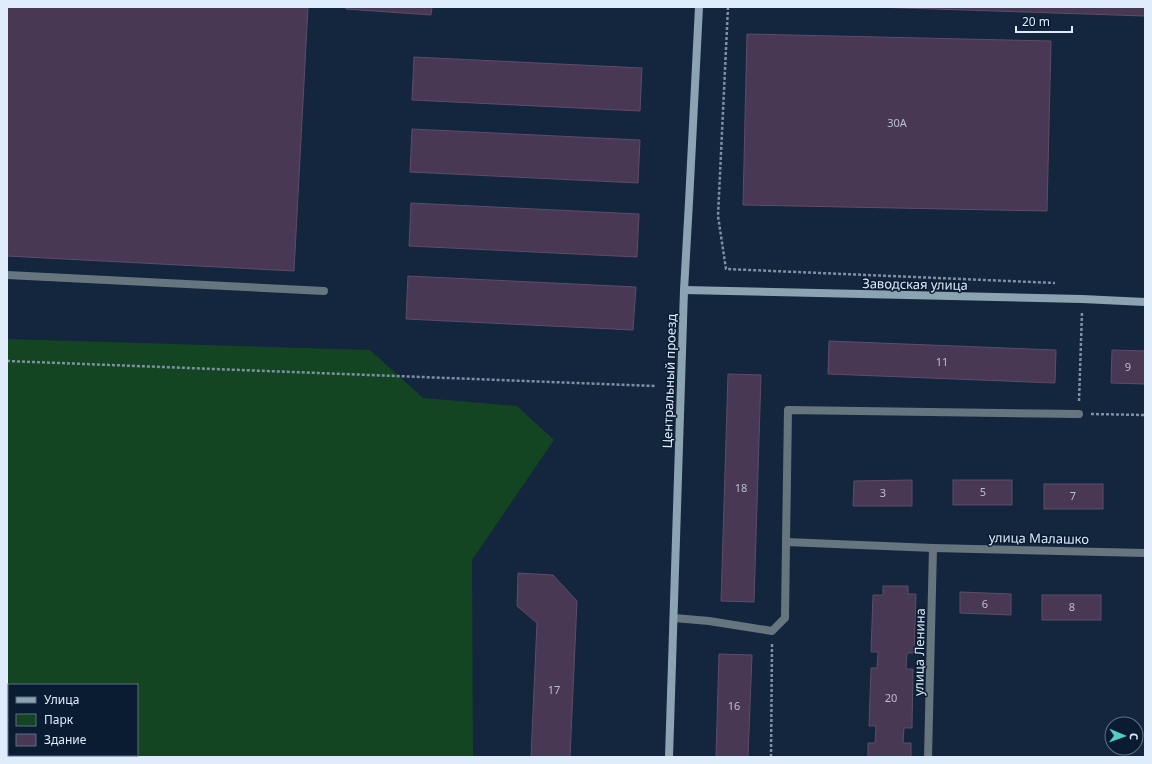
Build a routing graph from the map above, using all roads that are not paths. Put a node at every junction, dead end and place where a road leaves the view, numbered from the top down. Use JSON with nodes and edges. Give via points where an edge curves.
{"nodes":[{"id":1,"x":699,"y":7,"type":"edge"},
{"id":2,"x":7,"y":275,"type":"edge"},
{"id":3,"x":684,"y":290,"type":"junction"},
{"id":4,"x":324,"y":291,"type":"dead end"},
{"id":5,"x":1145,"y":302,"type":"edge"},
{"id":6,"x":1079,"y":414,"type":"road end"},
{"id":7,"x":786,"y":542,"type":"junction"},
{"id":8,"x":933,"y":548,"type":"junction"},
{"id":9,"x":1145,"y":553,"type":"edge"},
{"id":10,"x":674,"y":618,"type":"junction"},
{"id":11,"x":669,"y":757,"type":"edge"},
{"id":12,"x":928,"y":757,"type":"edge"}],
"edges":[{"from":1,"to":3,"type":"main road","name":"Центральный проезд"},
{"from":2,"to":4,"type":"lane"},
{"from":3,"to":5,"type":"main road","name":"Заводская улица"},
{"from":3,"to":10,"type":"main road","name":"Центральный проезд"},
{"from":6,"to":7,"type":"lane","via":[[788,410]]},
{"from":7,"to":8,"type":"lane","name":"улица Малашко"},
{"from":7,"to":10,"type":"lane","via":[[785,618],[772,631]]},
{"from":8,"to":9,"type":"lane","name":"улица Малашко"},
{"from":8,"to":12,"type":"lane","name":"улица Ленина"},
{"from":10,"to":11,"type":"main road","name":"Центральный проезд"}]}
